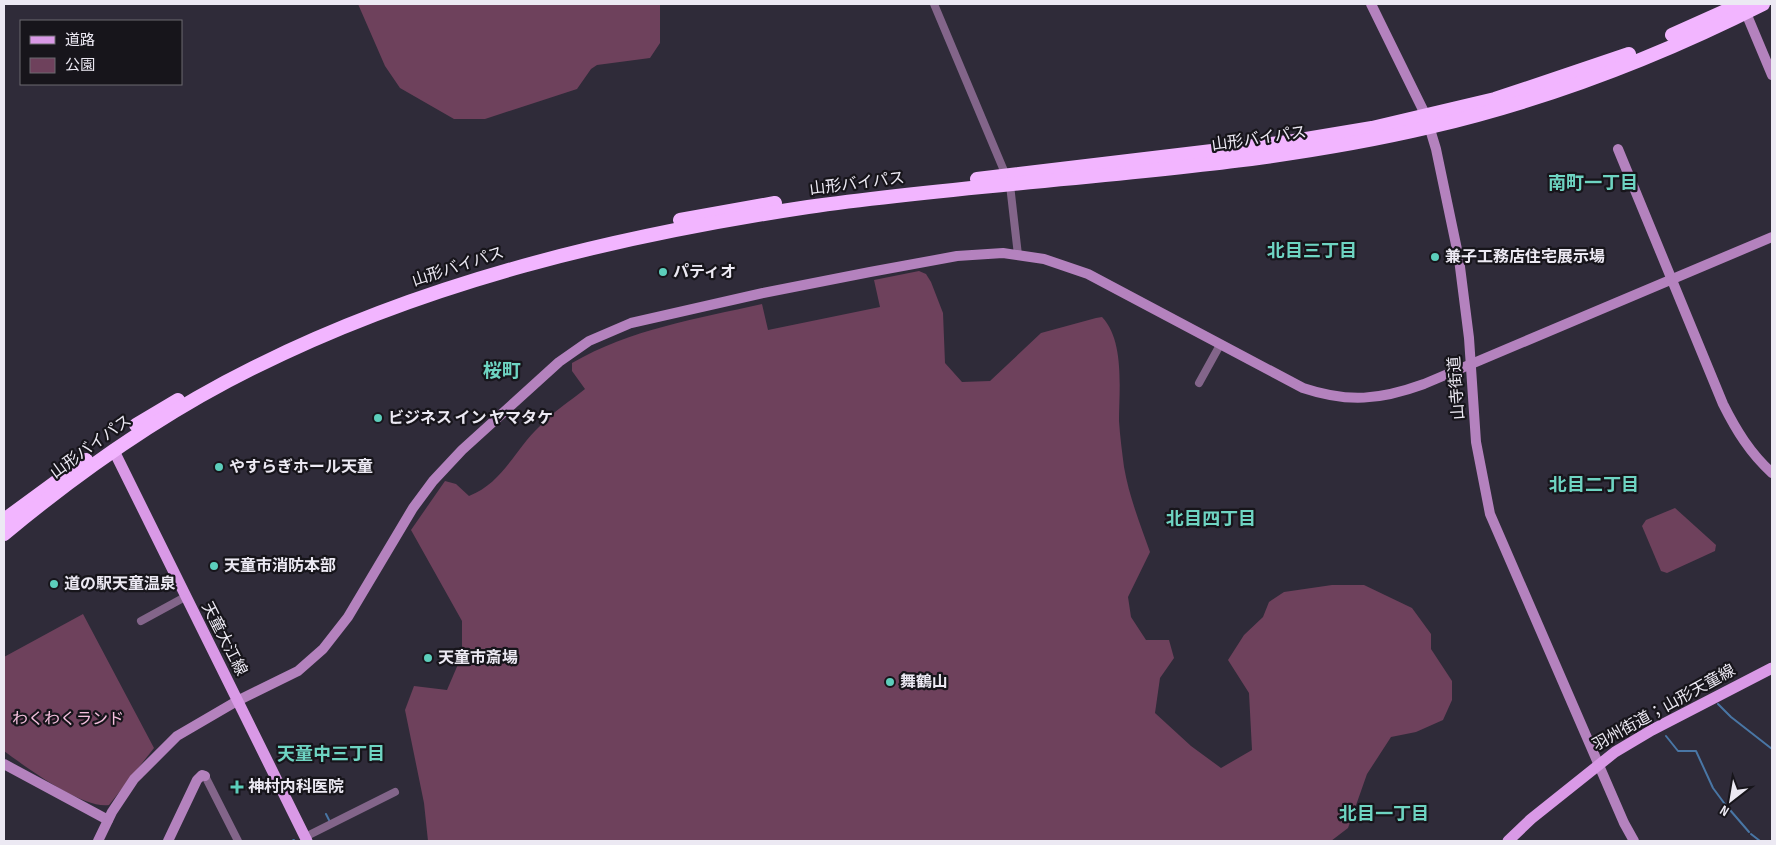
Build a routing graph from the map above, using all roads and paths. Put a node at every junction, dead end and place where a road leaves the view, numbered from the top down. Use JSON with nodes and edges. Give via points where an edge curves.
{"nodes":[{"id":1,"x":934,"y":4,"type":"edge"},
{"id":2,"x":1371,"y":4,"type":"edge"},
{"id":3,"x":1764,"y":4,"type":"edge"},
{"id":4,"x":1744,"y":8,"type":"edge"},
{"id":5,"x":1772,"y":75,"type":"edge"},
{"id":6,"x":1428,"y":122,"type":"junction"},
{"id":7,"x":1618,"y":149,"type":"dead end"},
{"id":8,"x":1008,"y":181,"type":"junction"},
{"id":9,"x":1772,"y":237,"type":"edge"},
{"id":10,"x":1018,"y":255,"type":"junction"},
{"id":11,"x":1672,"y":278,"type":"junction"},
{"id":12,"x":1220,"y":344,"type":"junction"},
{"id":13,"x":1470,"y":363,"type":"junction"},
{"id":14,"x":1199,"y":383,"type":"dead end"},
{"id":15,"x":114,"y":451,"type":"junction"},
{"id":16,"x":1772,"y":473,"type":"edge"},
{"id":17,"x":4,"y":520,"type":"edge"},
{"id":18,"x":4,"y":534,"type":"edge"},
{"id":19,"x":185,"y":597,"type":"junction"},
{"id":20,"x":141,"y":621,"type":"dead end"},
{"id":21,"x":1772,"y":668,"type":"edge"},
{"id":22,"x":237,"y":701,"type":"junction"},
{"id":23,"x":1599,"y":763,"type":"junction"},
{"id":24,"x":4,"y":764,"type":"edge"},
{"id":25,"x":205,"y":776,"type":"joint"},
{"id":26,"x":395,"y":792,"type":"dead end"},
{"id":27,"x":108,"y":820,"type":"junction"},
{"id":28,"x":306,"y":839,"type":"edge"},
{"id":29,"x":98,"y":841,"type":"edge"},
{"id":30,"x":168,"y":841,"type":"edge"},
{"id":31,"x":238,"y":841,"type":"edge"},
{"id":32,"x":1508,"y":841,"type":"edge"},
{"id":33,"x":1634,"y":841,"type":"edge"}],
"edges":[{"from":1,"to":8,"type":"street"},
{"from":2,"to":6,"type":"street","name":"山寺街道"},
{"from":3,"to":4,"type":"highway","name":"山形バイパス"},
{"from":4,"to":5,"type":"street"},
{"from":4,"to":6,"type":"highway","name":"山形バイパス","via":[[1589,80],[1529,102]]},
{"from":6,"to":8,"type":"highway","name":"山形バイパス","via":[[1278,155]]},
{"from":6,"to":13,"type":"street","name":"山寺街道","via":[[1459,259]]},
{"from":7,"to":11,"type":"street"},
{"from":8,"to":10,"type":"street"},
{"from":8,"to":15,"type":"highway","name":"山形バイパス","via":[[763,214],[657,233],[503,270],[386,310],[258,365],[151,425]]},
{"from":8,"to":17,"type":"highway","name":"山形バイパス","via":[[802,199],[716,213],[578,243],[450,278],[298,338],[154,412]]},
{"from":9,"to":11,"type":"street"},
{"from":10,"to":12,"type":"street","via":[[1056,262],[1088,274]]},
{"from":10,"to":22,"type":"street","via":[[986,253],[957,256],[763,293],[631,323],[589,341],[546,372],[433,481],[402,525],[348,617],[324,649],[298,672]]},
{"from":11,"to":13,"type":"street"},
{"from":11,"to":16,"type":"street","via":[[1736,430]]},
{"from":12,"to":13,"type":"street","via":[[1285,380],[1340,398],[1389,395]]},
{"from":12,"to":14,"type":"street"},
{"from":13,"to":23,"type":"street","name":"山寺街道","via":[[1476,442],[1490,514]]},
{"from":15,"to":18,"type":"highway","name":"山形バイパス"},
{"from":15,"to":19,"type":"main road","name":"天童大江線"},
{"from":19,"to":20,"type":"street"},
{"from":19,"to":22,"type":"main road","name":"天童大江線"},
{"from":21,"to":23,"type":"main road","name":"羽州街道；山形天童線","via":[[1652,730]]},
{"from":22,"to":27,"type":"street","via":[[185,732],[152,759],[134,779]]},
{"from":22,"to":28,"type":"main road","name":"天童大江線"},
{"from":23,"to":32,"type":"main road","name":"羽州街道；山形天童線"},
{"from":23,"to":33,"type":"street","name":"山寺街道"},
{"from":24,"to":27,"type":"street"},
{"from":25,"to":30,"type":"street","via":[[197,780]]},
{"from":25,"to":31,"type":"street"},
{"from":26,"to":28,"type":"street"},
{"from":27,"to":29,"type":"street"}]}
